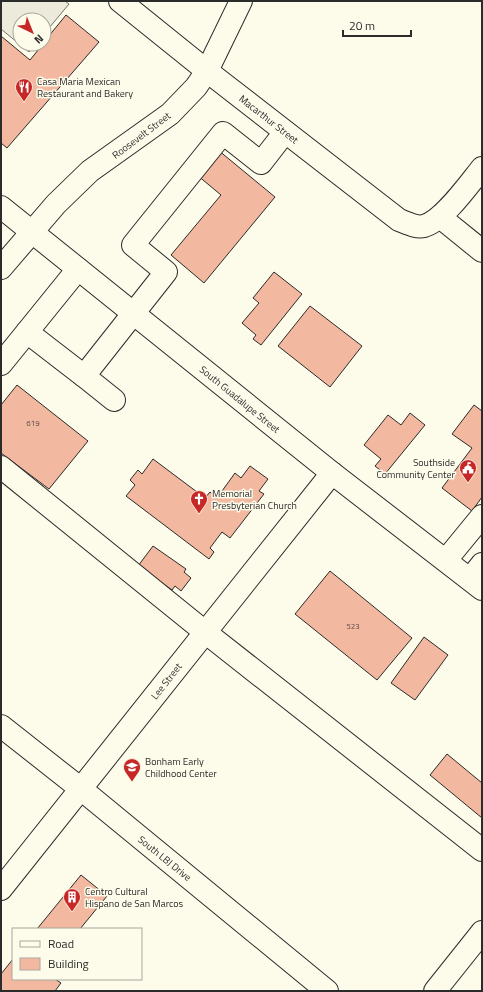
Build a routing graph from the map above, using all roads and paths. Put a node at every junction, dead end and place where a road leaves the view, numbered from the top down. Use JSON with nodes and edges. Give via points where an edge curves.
{"nodes":[{"id":1,"x":120,"y":1,"type":"edge"},
{"id":2,"x":241,"y":1,"type":"edge"},
{"id":3,"x":207,"y":72,"type":"junction"},
{"id":4,"x":285,"y":132,"type":"junction"},
{"id":5,"x":482,"y":168,"type":"edge"},
{"id":6,"x":1,"y":207,"type":"edge"},
{"id":7,"x":432,"y":221,"type":"junction"},
{"id":8,"x":32,"y":232,"type":"junction"},
{"id":9,"x":482,"y":251,"type":"edge"},
{"id":10,"x":1,"y":268,"type":"edge"},
{"id":11,"x":78,"y":269,"type":"junction"},
{"id":12,"x":133,"y":313,"type":"junction"},
{"id":13,"x":27,"y":332,"type":"junction"},
{"id":14,"x":1,"y":364,"type":"edge"},
{"id":15,"x":84,"y":376,"type":"junction"},
{"id":16,"x":114,"y":400,"type":"dead end"},
{"id":17,"x":1,"y":467,"type":"edge"},
{"id":18,"x":332,"y":473,"type":"junction"},
{"id":19,"x":482,"y":516,"type":"edge"},
{"id":20,"x":446,"y":560,"type":"junction"},
{"id":21,"x":478,"y":577,"type":"edge"},
{"id":22,"x":205,"y":632,"type":"junction"},
{"id":23,"x":1,"y":726,"type":"edge"},
{"id":24,"x":81,"y":789,"type":"junction"},
{"id":25,"x":482,"y":850,"type":"edge"},
{"id":26,"x":1,"y":889,"type":"edge"},
{"id":27,"x":482,"y":932,"type":"edge"},
{"id":28,"x":327,"y":991,"type":"edge"},
{"id":29,"x":435,"y":991,"type":"edge"}],
"edges":[{"from":1,"to":3,"type":"street","name":"Macarthur Street"},
{"from":2,"to":3,"type":"street","name":"Roosevelt Street"},
{"from":3,"to":4,"type":"street","name":"Macarthur Street"},
{"from":3,"to":8,"type":"street","name":"Roosevelt Street","via":[[170,114],[90,171]]},
{"from":4,"to":7,"type":"street","name":"Macarthur Street","via":[[400,220],[412,225]]},
{"from":4,"to":12,"type":"street","via":[[261,163],[223,133],[133,245],[166,272]]},
{"from":5,"to":7,"type":"street"},
{"from":6,"to":8,"type":"street","name":"South Guadalupe Street"},
{"from":7,"to":9,"type":"street"},
{"from":8,"to":10,"type":"street","name":"Roosevelt Street"},
{"from":8,"to":11,"type":"street","name":"South Guadalupe Street"},
{"from":11,"to":12,"type":"street","name":"South Guadalupe Street"},
{"from":11,"to":13,"type":"street"},
{"from":12,"to":15,"type":"street"},
{"from":12,"to":18,"type":"street","name":"South Guadalupe Street"},
{"from":13,"to":14,"type":"street"},
{"from":13,"to":15,"type":"street"},
{"from":15,"to":16,"type":"street"},
{"from":17,"to":22,"type":"street"},
{"from":18,"to":20,"type":"street","name":"South Guadalupe Street"},
{"from":18,"to":22,"type":"street","name":"Lee Street"},
{"from":19,"to":20,"type":"street"},
{"from":20,"to":21,"type":"street","name":"South Guadalupe Street"},
{"from":22,"to":24,"type":"street","name":"Lee Street"},
{"from":22,"to":25,"type":"street"},
{"from":23,"to":24,"type":"street","name":"South LBJ Drive"},
{"from":24,"to":26,"type":"street","name":"Lee Street"},
{"from":24,"to":28,"type":"street","name":"South LBJ Drive"},
{"from":27,"to":29,"type":"street"}]}
